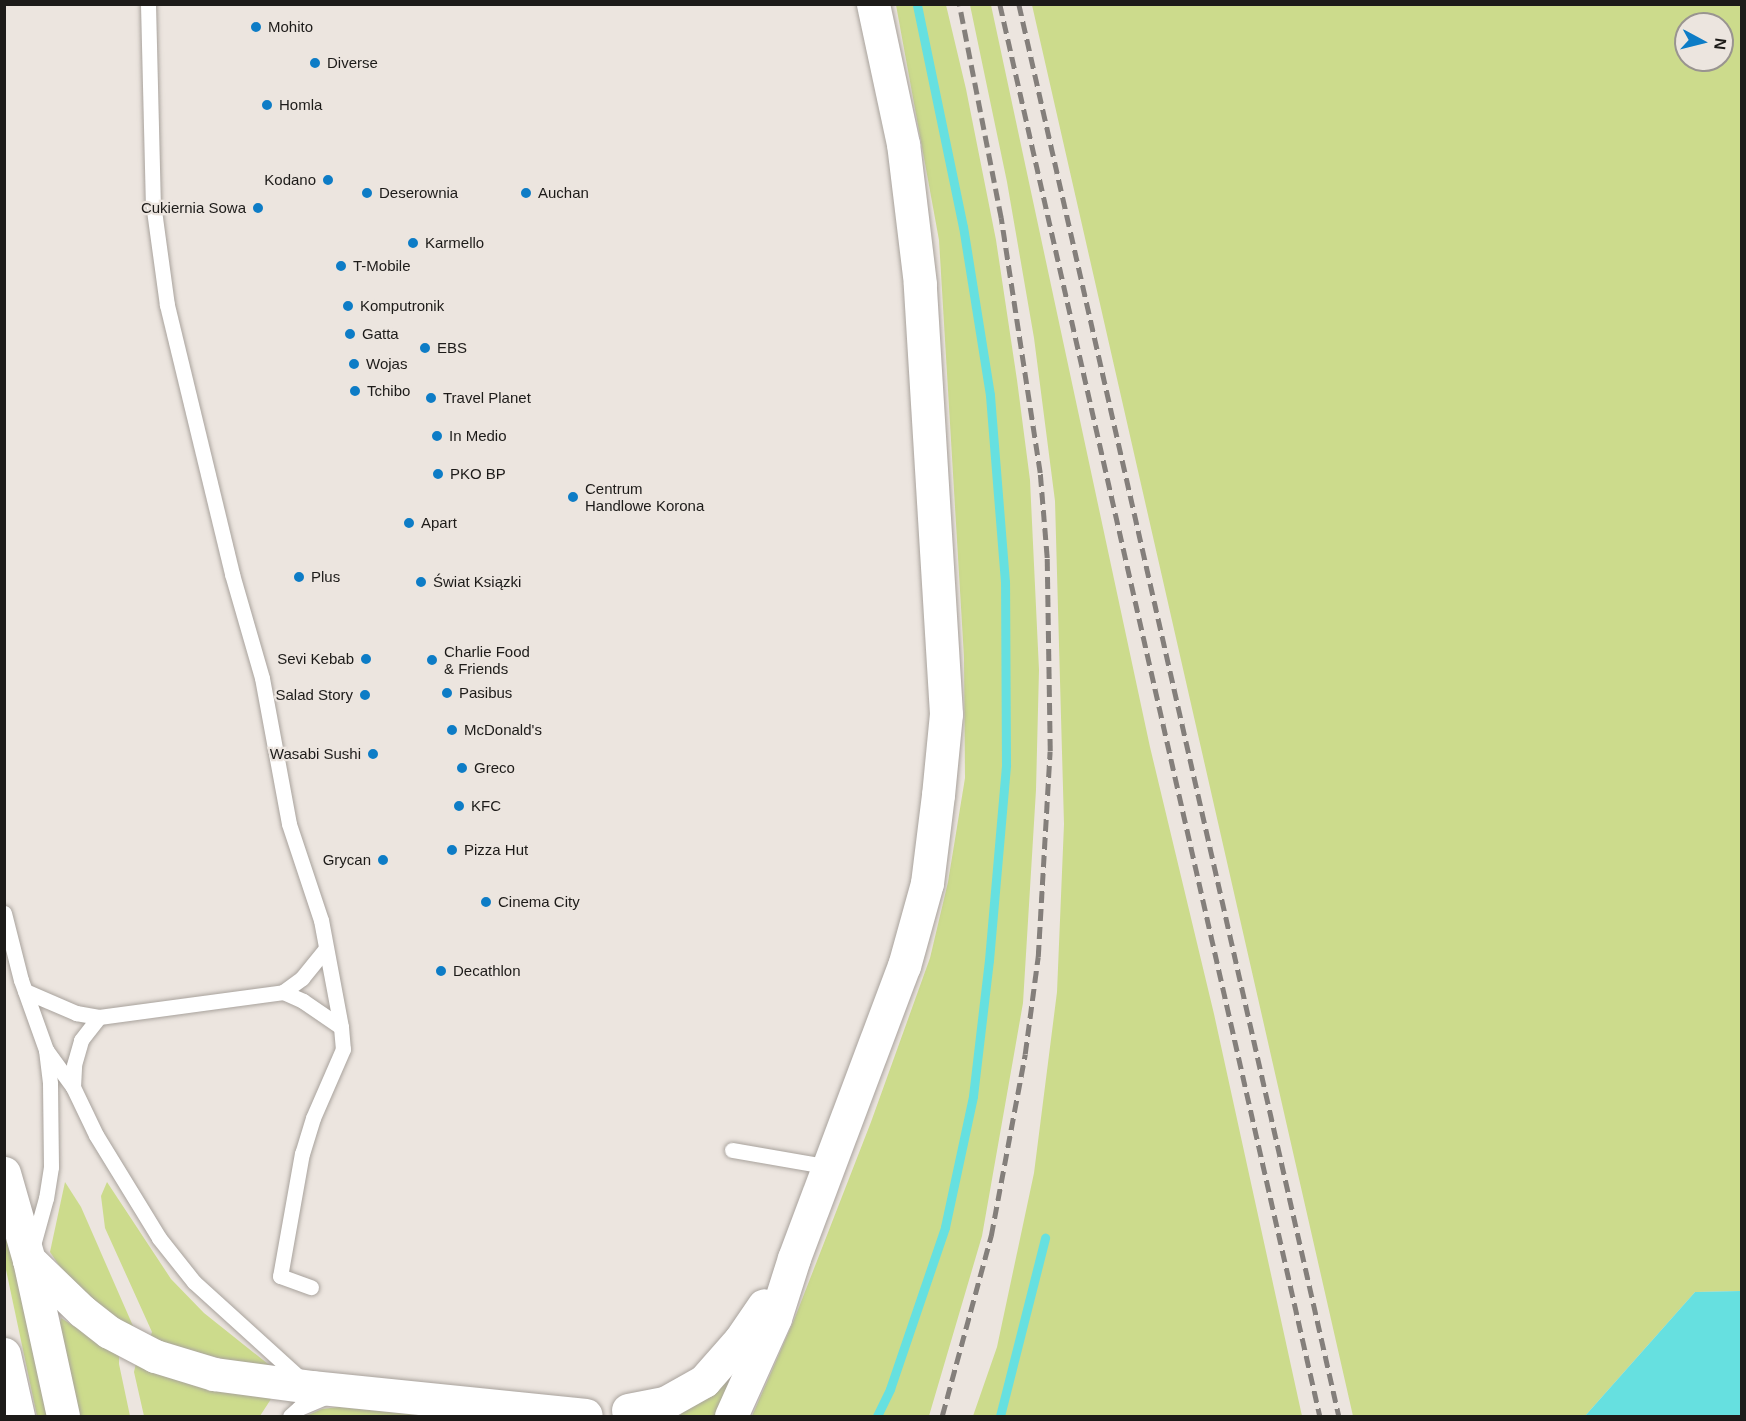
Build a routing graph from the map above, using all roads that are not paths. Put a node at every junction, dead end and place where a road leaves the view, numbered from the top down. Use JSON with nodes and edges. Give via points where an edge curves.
{"nodes":[{"id":1,"x":148,"y":4,"type":"edge"},
{"id":2,"x":873,"y":4,"type":"edge"},
{"id":3,"x":4,"y":913,"type":"edge"},
{"id":4,"x":326,"y":948,"type":"junction"},
{"id":5,"x":25,"y":991,"type":"junction"},
{"id":6,"x":283,"y":992,"type":"junction"},
{"id":7,"x":99,"y":1017,"type":"junction"},
{"id":8,"x":341,"y":1027,"type":"junction"},
{"id":9,"x":46,"y":1050,"type":"junction"},
{"id":10,"x":73,"y":1087,"type":"junction"},
{"id":11,"x":732,"y":1150,"type":"dead end"},
{"id":12,"x":830,"y":1167,"type":"junction"},
{"id":13,"x":4,"y":1173,"type":"edge"},
{"id":14,"x":794,"y":1258,"type":"junction"},
{"id":15,"x":29,"y":1260,"type":"junction"},
{"id":16,"x":311,"y":1287,"type":"dead end"},
{"id":17,"x":4,"y":1354,"type":"edge"},
{"id":18,"x":311,"y":1387,"type":"junction"},
{"id":19,"x":354,"y":1392,"type":"junction"},
{"id":20,"x":640,"y":1413,"type":"edge"},
{"id":21,"x":18,"y":1416,"type":"edge"},
{"id":22,"x":63,"y":1416,"type":"edge"},
{"id":23,"x":290,"y":1416,"type":"edge"},
{"id":24,"x":585,"y":1416,"type":"edge"},
{"id":25,"x":731,"y":1416,"type":"edge"}],
"edges":[{"from":1,"to":4,"type":"lane","via":[[153,203],[167,305],[235,585],[262,678],[289,824]]},
{"from":2,"to":12,"type":"street","via":[[903,144],[920,284],[946,714],[927,883],[904,966]]},
{"from":3,"to":5,"type":"lane"},
{"from":4,"to":6,"type":"lane","via":[[302,978]]},
{"from":4,"to":8,"type":"lane"},
{"from":5,"to":7,"type":"lane","via":[[76,1013]]},
{"from":5,"to":9,"type":"lane"},
{"from":6,"to":7,"type":"lane"},
{"from":6,"to":8,"type":"lane"},
{"from":7,"to":10,"type":"lane","via":[[81,1040]]},
{"from":8,"to":16,"type":"lane","via":[[343,1050],[302,1153],[280,1276]]},
{"from":9,"to":10,"type":"lane"},
{"from":9,"to":15,"type":"lane","via":[[52,1152],[46,1198]]},
{"from":10,"to":18,"type":"lane","via":[[96,1135],[159,1238],[187,1273],[242,1327]]},
{"from":11,"to":12,"type":"lane"},
{"from":12,"to":14,"type":"street"},
{"from":13,"to":15,"type":"street"},
{"from":14,"to":20,"type":"street","via":[[740,1340],[704,1382]]},
{"from":14,"to":25,"type":"street","via":[[775,1318]]},
{"from":15,"to":18,"type":"street","via":[[82,1311],[144,1352],[214,1374]]},
{"from":15,"to":22,"type":"street"},
{"from":17,"to":21,"type":"street"},
{"from":18,"to":19,"type":"street"},
{"from":19,"to":23,"type":"lane","via":[[310,1402]]},
{"from":19,"to":24,"type":"street"},
{"from":20,"to":24,"type":"street","via":[[604,1410]]}]}
